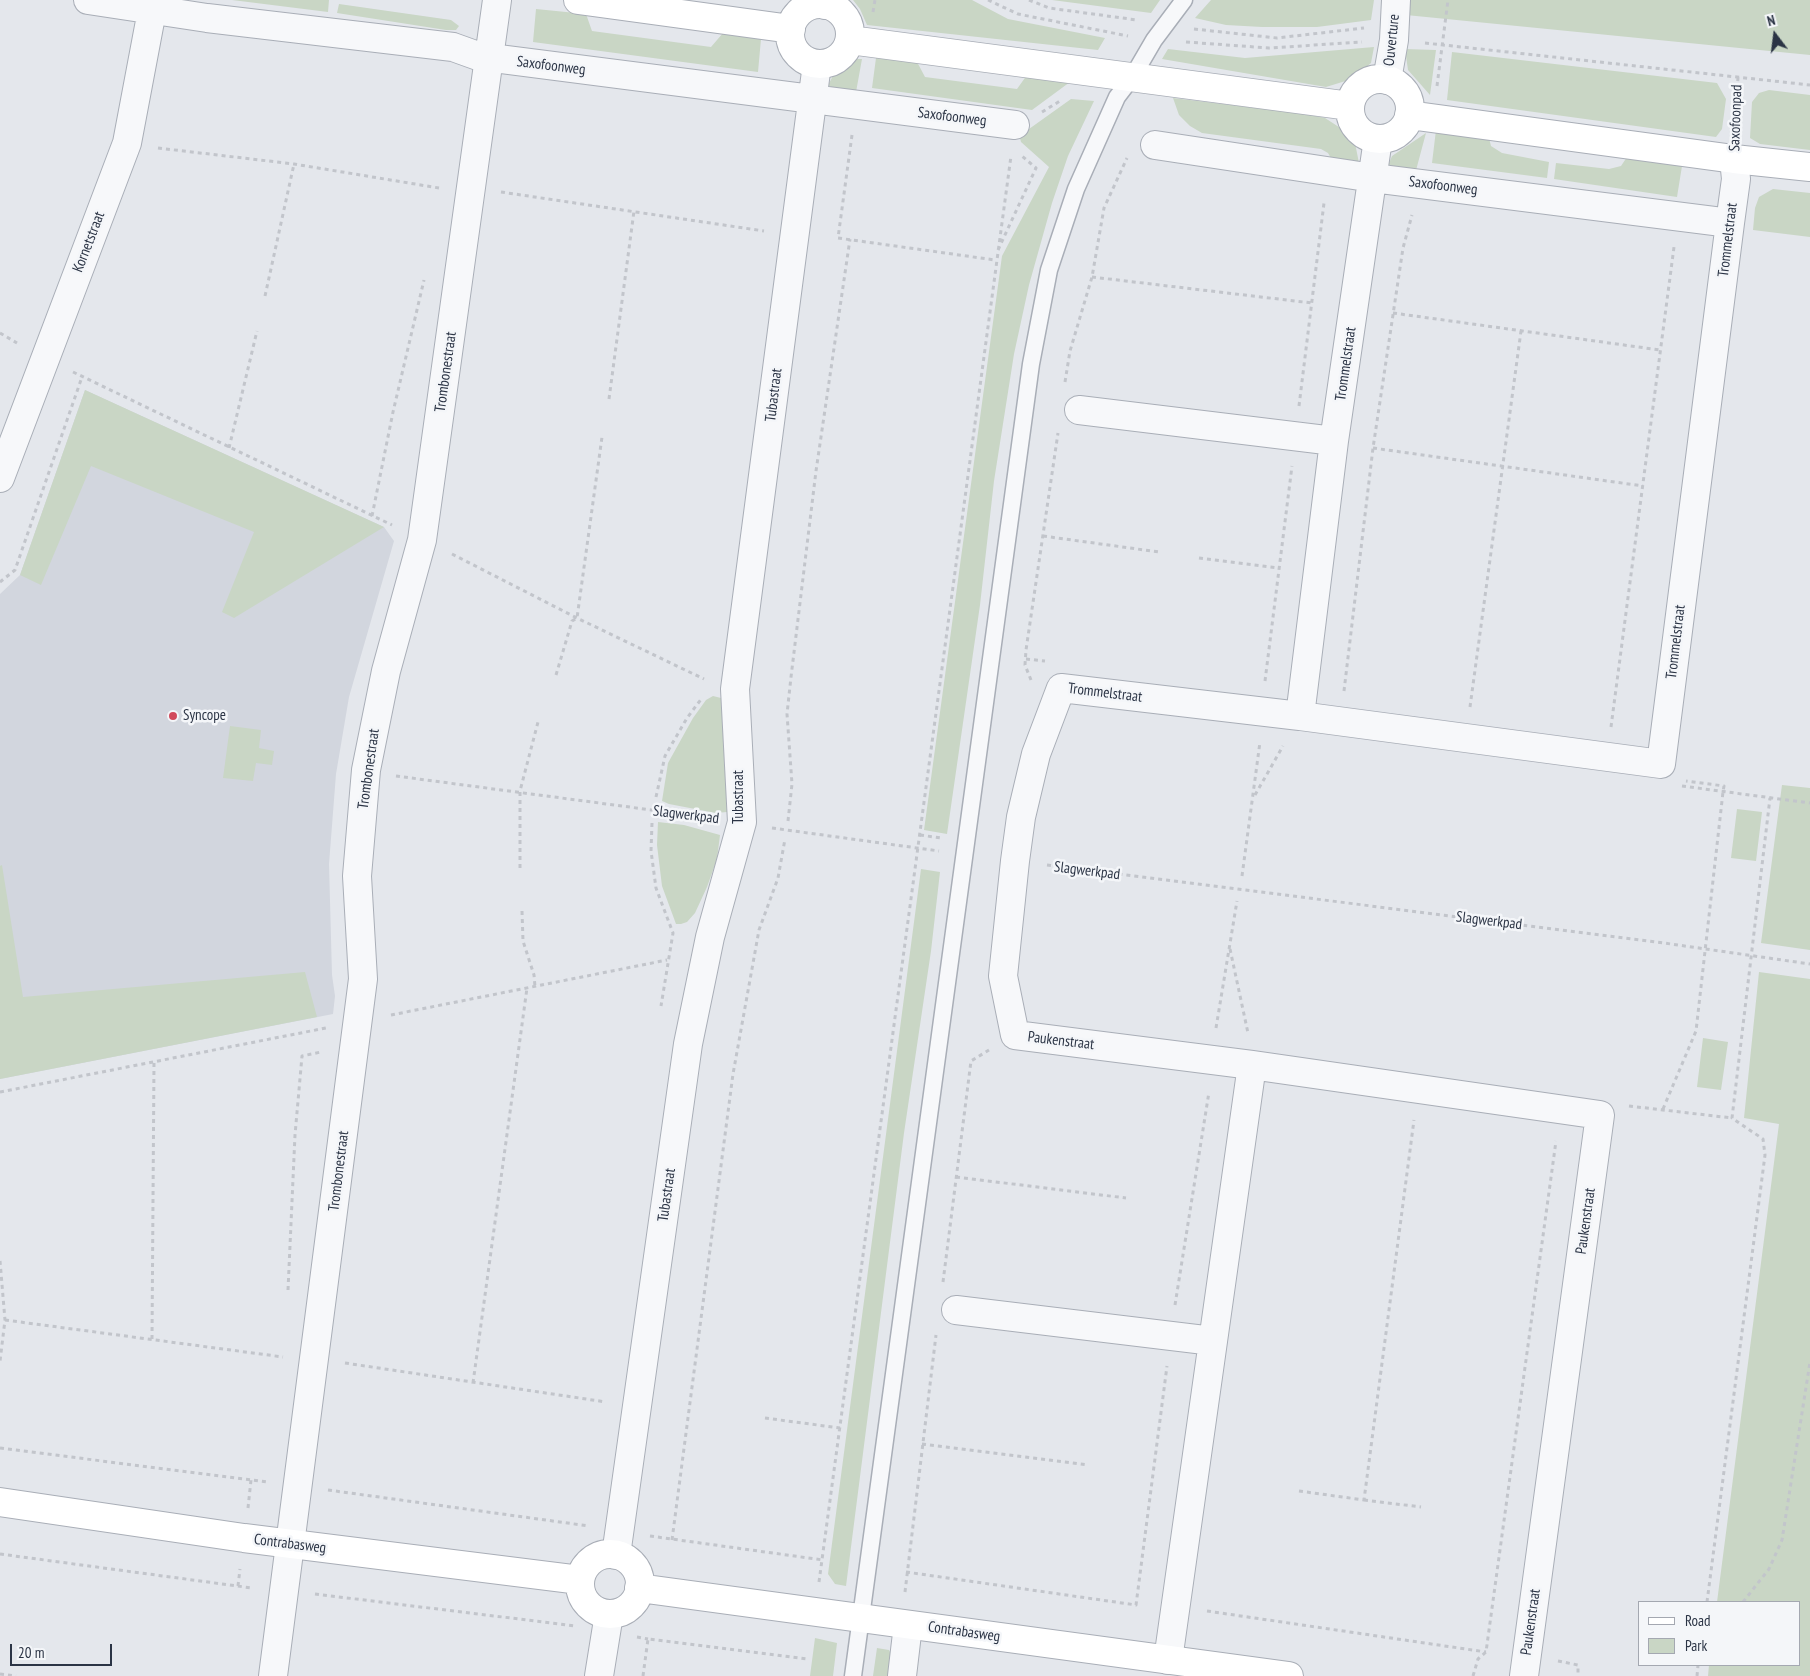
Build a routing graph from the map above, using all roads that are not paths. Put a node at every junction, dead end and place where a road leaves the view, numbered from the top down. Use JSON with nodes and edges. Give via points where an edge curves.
{"nodes":[{"id":1,"x":88,"y":0,"type":"edge"},
{"id":2,"x":497,"y":0,"type":"edge"},
{"id":3,"x":578,"y":0,"type":"edge"},
{"id":4,"x":1184,"y":0,"type":"edge"},
{"id":5,"x":1396,"y":0,"type":"edge"},
{"id":6,"x":825,"y":2,"type":"edge"},
{"id":7,"x":153,"y":5,"type":"edge"},
{"id":8,"x":791,"y":29,"type":"junction"},
{"id":9,"x":850,"y":40,"type":"junction"},
{"id":10,"x":489,"y":58,"type":"junction"},
{"id":11,"x":817,"y":64,"type":"junction"},
{"id":12,"x":1133,"y":76,"type":"junction"},
{"id":13,"x":1387,"y":80,"type":"junction"},
{"id":14,"x":812,"y":100,"type":"junction"},
{"id":15,"x":1350,"y":106,"type":"junction"},
{"id":16,"x":1420,"y":117,"type":"junction"},
{"id":17,"x":1014,"y":136,"type":"road end"},
{"id":18,"x":1378,"y":139,"type":"junction"},
{"id":19,"x":1155,"y":145,"type":"dead end"},
{"id":20,"x":1734,"y":159,"type":"junction"},
{"id":21,"x":1810,"y":167,"type":"edge"},
{"id":22,"x":1373,"y":178,"type":"junction"},
{"id":23,"x":1730,"y":223,"type":"junction"},
{"id":24,"x":1079,"y":410,"type":"dead end"},
{"id":25,"x":1334,"y":441,"type":"junction"},
{"id":26,"x":0,"y":478,"type":"edge"},
{"id":27,"x":1300,"y":716,"type":"junction"},
{"id":28,"x":1015,"y":861,"type":"joint"},
{"id":29,"x":1252,"y":1066,"type":"junction"},
{"id":30,"x":956,"y":1310,"type":"dead end"},
{"id":31,"x":1213,"y":1341,"type":"junction"},
{"id":32,"x":0,"y":1502,"type":"edge"},
{"id":33,"x":291,"y":1544,"type":"junction"},
{"id":34,"x":616,"y":1555,"type":"junction"},
{"id":35,"x":580,"y":1580,"type":"junction"},
{"id":36,"x":639,"y":1588,"type":"junction"},
{"id":37,"x":609,"y":1614,"type":"junction"},
{"id":38,"x":860,"y":1619,"type":"junction"},
{"id":39,"x":908,"y":1624,"type":"junction"},
{"id":40,"x":1168,"y":1660,"type":"junction"},
{"id":41,"x":273,"y":1676,"type":"edge"},
{"id":42,"x":599,"y":1676,"type":"edge"},
{"id":43,"x":853,"y":1676,"type":"edge"},
{"id":44,"x":902,"y":1676,"type":"edge"},
{"id":45,"x":1290,"y":1676,"type":"edge"},
{"id":46,"x":1524,"y":1676,"type":"edge"}],
"edges":[{"from":1,"to":7,"type":"street","name":"Saxofoonweg"},
{"from":2,"to":10,"type":"street","name":"Trombonestraat"},
{"from":3,"to":8,"type":"street"},
{"from":4,"to":12,"type":"lane","via":[[1154,40]]},
{"from":5,"to":13,"type":"street","name":"Ouverture"},
{"from":6,"to":8,"type":"street","via":[[806,8],[796,17]]},
{"from":6,"to":9,"type":"street","via":[[845,17]]},
{"from":7,"to":10,"type":"street","name":"Saxofoonweg","via":[[453,47]]},
{"from":7,"to":26,"type":"street","name":"Kornetstraat","via":[[127,143]]},
{"from":8,"to":11,"type":"street","via":[[794,49],[804,60]]},
{"from":9,"to":11,"type":"street","via":[[838,58]]},
{"from":9,"to":12,"type":"street"},
{"from":10,"to":14,"type":"street","name":"Saxofoonweg"},
{"from":10,"to":33,"type":"street","name":"Trombonestraat","via":[[422,540],[386,671],[366,770],[357,876],[364,979]]},
{"from":11,"to":14,"type":"street","name":"Tubastraat"},
{"from":12,"to":15,"type":"street"},
{"from":12,"to":38,"type":"lane","via":[[1117,97],[1076,189],[1049,270],[1030,364]]},
{"from":13,"to":15,"type":"street","via":[[1366,82],[1355,92]]},
{"from":13,"to":16,"type":"street","via":[[1400,87],[1410,107]]},
{"from":14,"to":17,"type":"street","name":"Saxofoonweg"},
{"from":14,"to":34,"type":"street","name":"Tubastraat","via":[[735,689],[742,822],[710,937],[688,1044]]},
{"from":15,"to":18,"type":"street","via":[[1352,120],[1359,131]]},
{"from":16,"to":18,"type":"street","via":[[1392,136]]},
{"from":16,"to":20,"type":"street"},
{"from":18,"to":22,"type":"street","name":"Trommelstraat"},
{"from":19,"to":22,"type":"street","name":"Saxofoonweg"},
{"from":20,"to":21,"type":"street"},
{"from":20,"to":23,"type":"street","name":"Trommelstraat","via":[[1736,178]]},
{"from":22,"to":23,"type":"street","name":"Saxofoonweg"},
{"from":22,"to":25,"type":"street","name":"Trommelstraat"},
{"from":23,"to":27,"type":"street","name":"Trommelstraat","via":[[1661,764]]},
{"from":24,"to":25,"type":"street"},
{"from":25,"to":27,"type":"street","name":"Trommelstraat"},
{"from":27,"to":28,"type":"street","name":"Trommelstraat","via":[[1061,688],[1036,754],[1021,817]]},
{"from":28,"to":29,"type":"street","name":"Paukenstraat","via":[[1003,976],[1015,1035]]},
{"from":29,"to":31,"type":"street"},
{"from":29,"to":46,"type":"street","name":"Paukenstraat","via":[[1600,1115]]},
{"from":30,"to":31,"type":"street"},
{"from":31,"to":40,"type":"street"},
{"from":32,"to":33,"type":"street","name":"Contrabasweg"},
{"from":33,"to":35,"type":"street","name":"Contrabasweg"},
{"from":33,"to":41,"type":"street","name":"Trombonestraat"},
{"from":34,"to":35,"type":"street","via":[[604,1555],[590,1562]]},
{"from":34,"to":36,"type":"street","via":[[634,1567]]},
{"from":35,"to":37,"type":"street","via":[[580,1590],[586,1603],[594,1610]]},
{"from":36,"to":37,"type":"street","via":[[630,1605]]},
{"from":36,"to":38,"type":"street","name":"Contrabasweg"},
{"from":37,"to":42,"type":"street"},
{"from":38,"to":39,"type":"street","name":"Contrabasweg"},
{"from":38,"to":43,"type":"lane"},
{"from":39,"to":40,"type":"street","name":"Contrabasweg"},
{"from":39,"to":44,"type":"street"},
{"from":40,"to":45,"type":"street","name":"Contrabasweg"}]}
